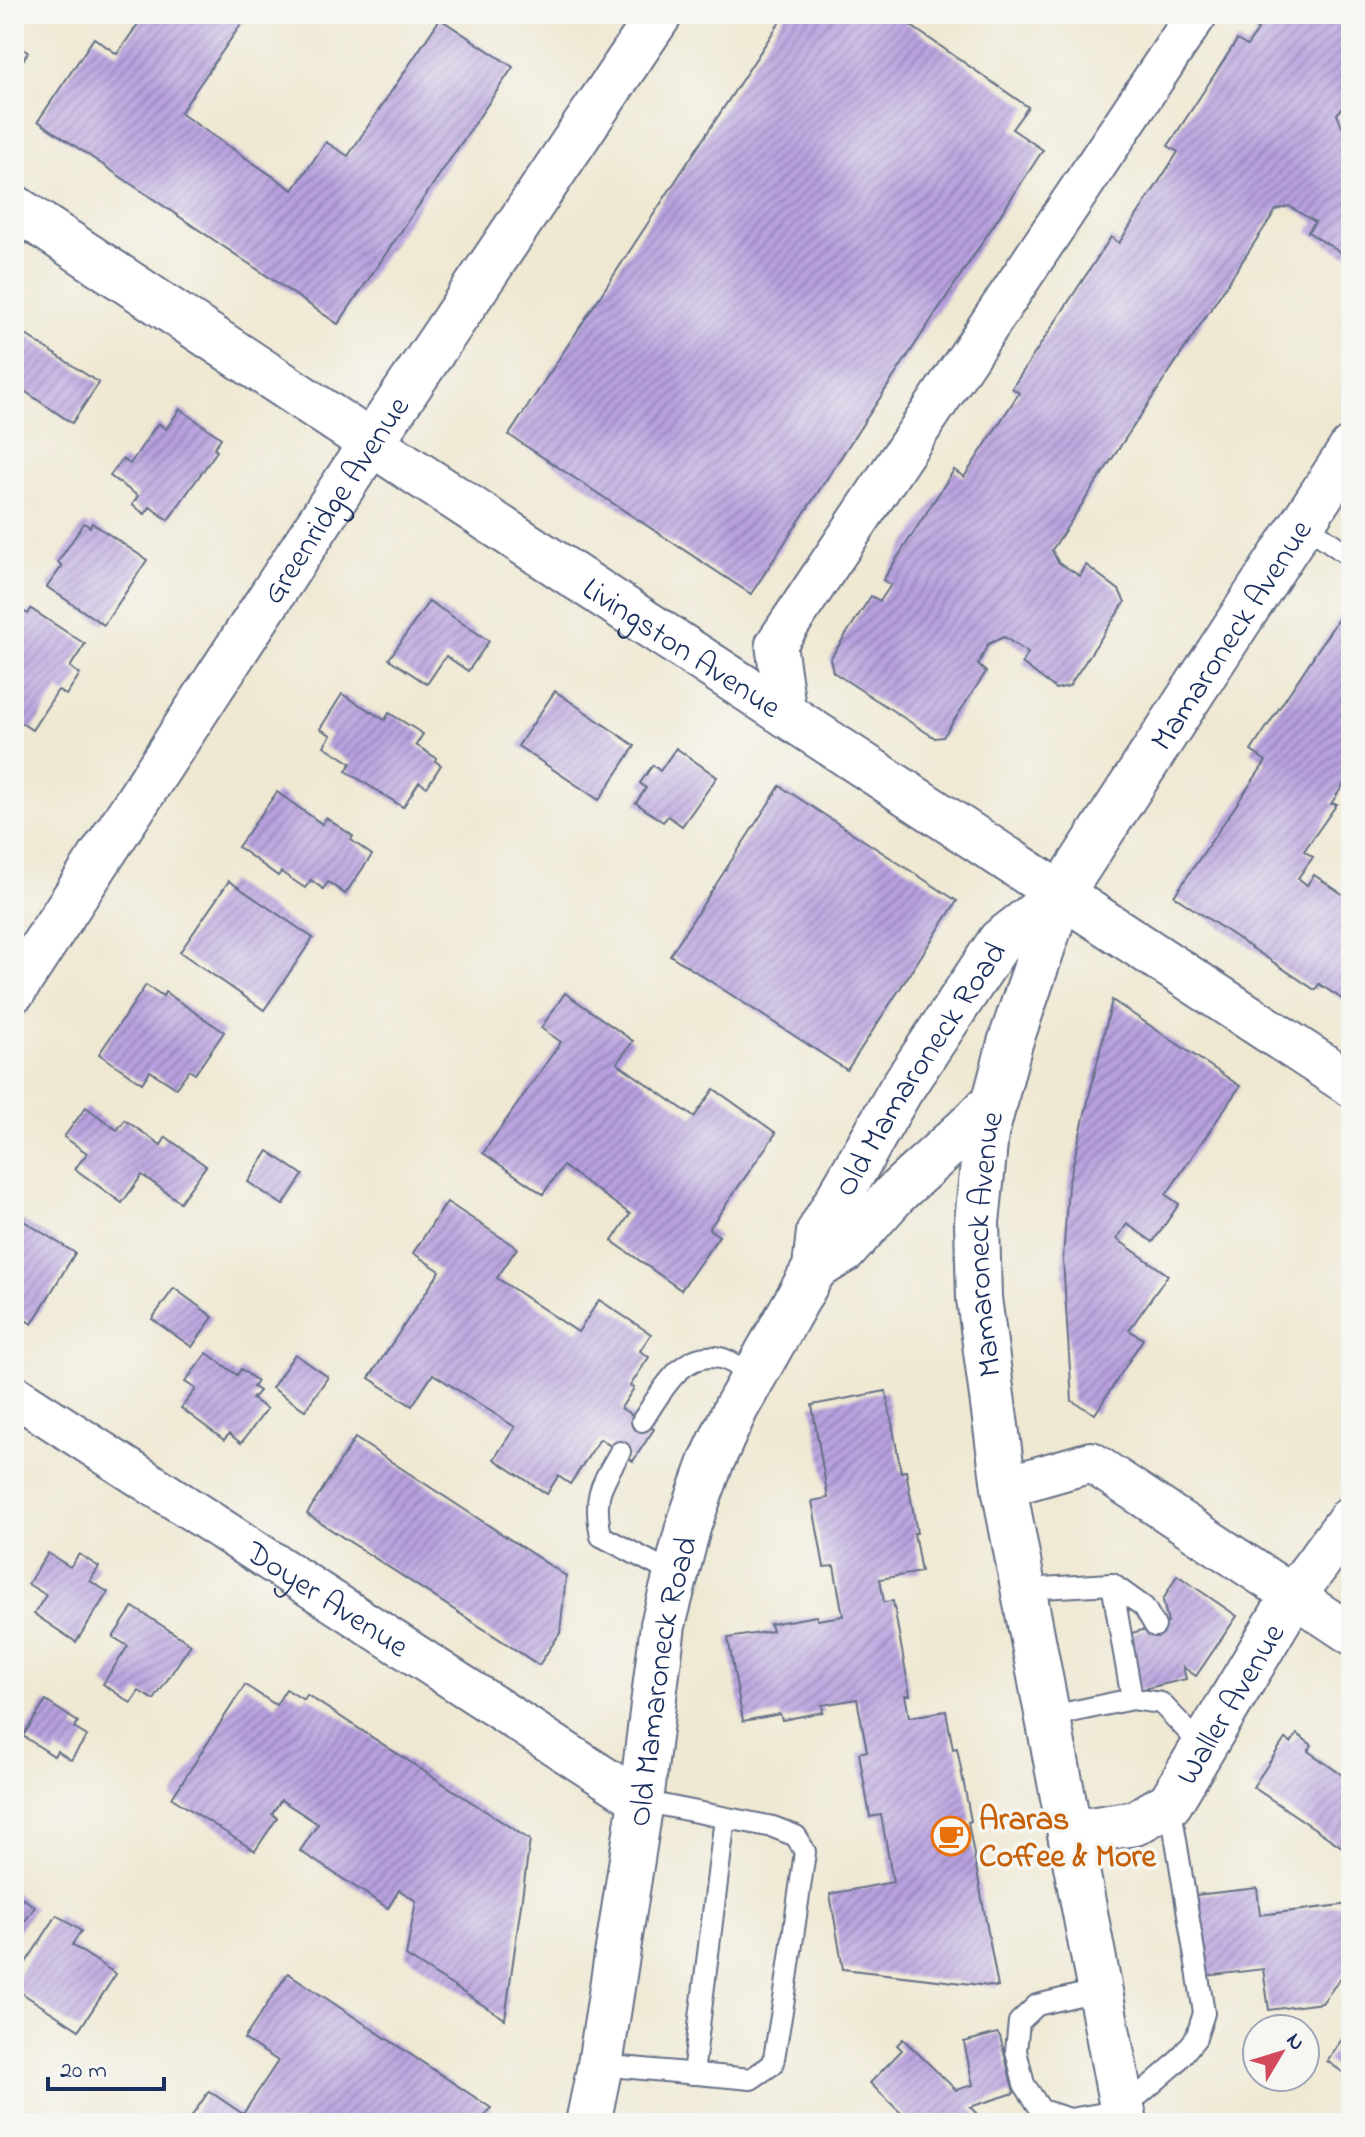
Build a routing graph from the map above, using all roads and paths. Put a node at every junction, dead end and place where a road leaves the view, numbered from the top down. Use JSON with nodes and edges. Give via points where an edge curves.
{"nodes":[{"id":1,"x":660,"y":14,"type":"edge"},
{"id":2,"x":1197,"y":14,"type":"edge"},
{"id":3,"x":14,"y":207,"type":"edge"},
{"id":4,"x":371,"y":443,"type":"junction"},
{"id":5,"x":1351,"y":449,"type":"edge"},
{"id":6,"x":1303,"y":523,"type":"junction"},
{"id":7,"x":1351,"y":557,"type":"edge"},
{"id":8,"x":786,"y":715,"type":"junction"},
{"id":9,"x":1061,"y":894,"type":"junction"},
{"id":10,"x":14,"y":990,"type":"edge"},
{"id":11,"x":1350,"y":1081,"type":"edge"},
{"id":12,"x":996,"y":1099,"type":"junction"},
{"id":13,"x":815,"y":1268,"type":"junction"},
{"id":14,"x":754,"y":1375,"type":"junction"},
{"id":15,"x":14,"y":1395,"type":"edge"},
{"id":16,"x":642,"y":1421,"type":"dead end"},
{"id":17,"x":620,"y":1452,"type":"dead end"},
{"id":18,"x":1004,"y":1487,"type":"junction"},
{"id":19,"x":1351,"y":1518,"type":"edge"},
{"id":20,"x":676,"y":1575,"type":"junction"},
{"id":21,"x":1112,"y":1584,"type":"junction"},
{"id":22,"x":1024,"y":1589,"type":"junction"},
{"id":23,"x":1293,"y":1596,"type":"junction"},
{"id":24,"x":1155,"y":1626,"type":"dead end"},
{"id":25,"x":1351,"y":1634,"type":"edge"},
{"id":26,"x":1132,"y":1699,"type":"junction"},
{"id":27,"x":1047,"y":1717,"type":"junction"},
{"id":28,"x":1204,"y":1748,"type":"junction"},
{"id":29,"x":641,"y":1801,"type":"junction"},
{"id":30,"x":1170,"y":1803,"type":"junction"},
{"id":31,"x":725,"y":1818,"type":"junction"},
{"id":32,"x":1070,"y":1833,"type":"junction"},
{"id":33,"x":1100,"y":1990,"type":"junction"},
{"id":34,"x":600,"y":2065,"type":"junction"},
{"id":35,"x":693,"y":2074,"type":"junction"},
{"id":36,"x":1124,"y":2116,"type":"edge"},
{"id":37,"x":588,"y":2123,"type":"edge"}],
"edges":[{"from":1,"to":4,"type":"main road","name":"Greenridge Avenue"},
{"from":2,"to":8,"type":"street","via":[[776,644]]},
{"from":3,"to":4,"type":"main road","name":"Livingston Avenue"},
{"from":4,"to":8,"type":"main road","name":"Livingston Avenue"},
{"from":4,"to":10,"type":"main road","name":"Greenridge Avenue"},
{"from":5,"to":6,"type":"main road","name":"Mamaroneck Avenue"},
{"from":6,"to":7,"type":"lane"},
{"from":6,"to":9,"type":"main road","name":"Mamaroneck Avenue"},
{"from":8,"to":9,"type":"main road","name":"Livingston Avenue"},
{"from":9,"to":11,"type":"main road","name":"Livingston Avenue"},
{"from":9,"to":12,"type":"main road","name":"Mamaroneck Avenue"},
{"from":9,"to":13,"type":"main road","name":"Old Mamaroneck Road","via":[[1000,941],[900,1091],[819,1232]]},
{"from":12,"to":13,"type":"main road","name":"Old Mamaroneck Road","via":[[896,1193],[844,1251]]},
{"from":12,"to":18,"type":"main road","name":"Mamaroneck Avenue","via":[[986,1134],[977,1222],[979,1298]]},
{"from":13,"to":14,"type":"main road","name":"Old Mamaroneck Road"},
{"from":14,"to":16,"type":"lane","via":[[721,1358],[700,1356],[677,1371]]},
{"from":14,"to":20,"type":"main road","name":"Old Mamaroneck Road","via":[[711,1463]]},
{"from":15,"to":29,"type":"street","name":"Doyer Avenue"},
{"from":17,"to":20,"type":"lane","via":[[600,1487],[601,1536]]},
{"from":18,"to":22,"type":"main road","name":"Mamaroneck Avenue"},
{"from":18,"to":23,"type":"street","via":[[1091,1462]]},
{"from":19,"to":23,"type":"main road","name":"Waller Avenue"},
{"from":20,"to":29,"type":"main road","name":"Old Mamaroneck Road","via":[[663,1625]]},
{"from":21,"to":22,"type":"lane"},
{"from":21,"to":24,"type":"lane","via":[[1144,1607]]},
{"from":21,"to":26,"type":"lane"},
{"from":22,"to":27,"type":"main road","name":"Mamaroneck Avenue"},
{"from":23,"to":25,"type":"street"},
{"from":23,"to":28,"type":"main road","name":"Waller Avenue"},
{"from":26,"to":27,"type":"lane"},
{"from":26,"to":28,"type":"lane","via":[[1164,1693]]},
{"from":27,"to":32,"type":"main road","name":"Mamaroneck Avenue"},
{"from":28,"to":30,"type":"main road","name":"Waller Avenue"},
{"from":29,"to":31,"type":"lane"},
{"from":29,"to":34,"type":"main road","name":"Old Mamaroneck Road"},
{"from":30,"to":32,"type":"main road","name":"Waller Avenue","via":[[1135,1823]]},
{"from":30,"to":36,"type":"lane","via":[[1204,2013],[1196,2038]]},
{"from":31,"to":35,"type":"lane"},
{"from":31,"to":35,"type":"lane","via":[[796,1836],[805,1852],[773,2064],[751,2079]]},
{"from":32,"to":33,"type":"main road","name":"Mamaroneck Avenue"},
{"from":33,"to":36,"type":"main road","name":"Mamaroneck Avenue"},
{"from":33,"to":36,"type":"lane","via":[[1037,2005],[1019,2022],[1016,2051],[1024,2084],[1041,2110],[1070,2119]]},
{"from":34,"to":35,"type":"lane"},
{"from":34,"to":37,"type":"main road","name":"Old Mamaroneck Road"}]}
